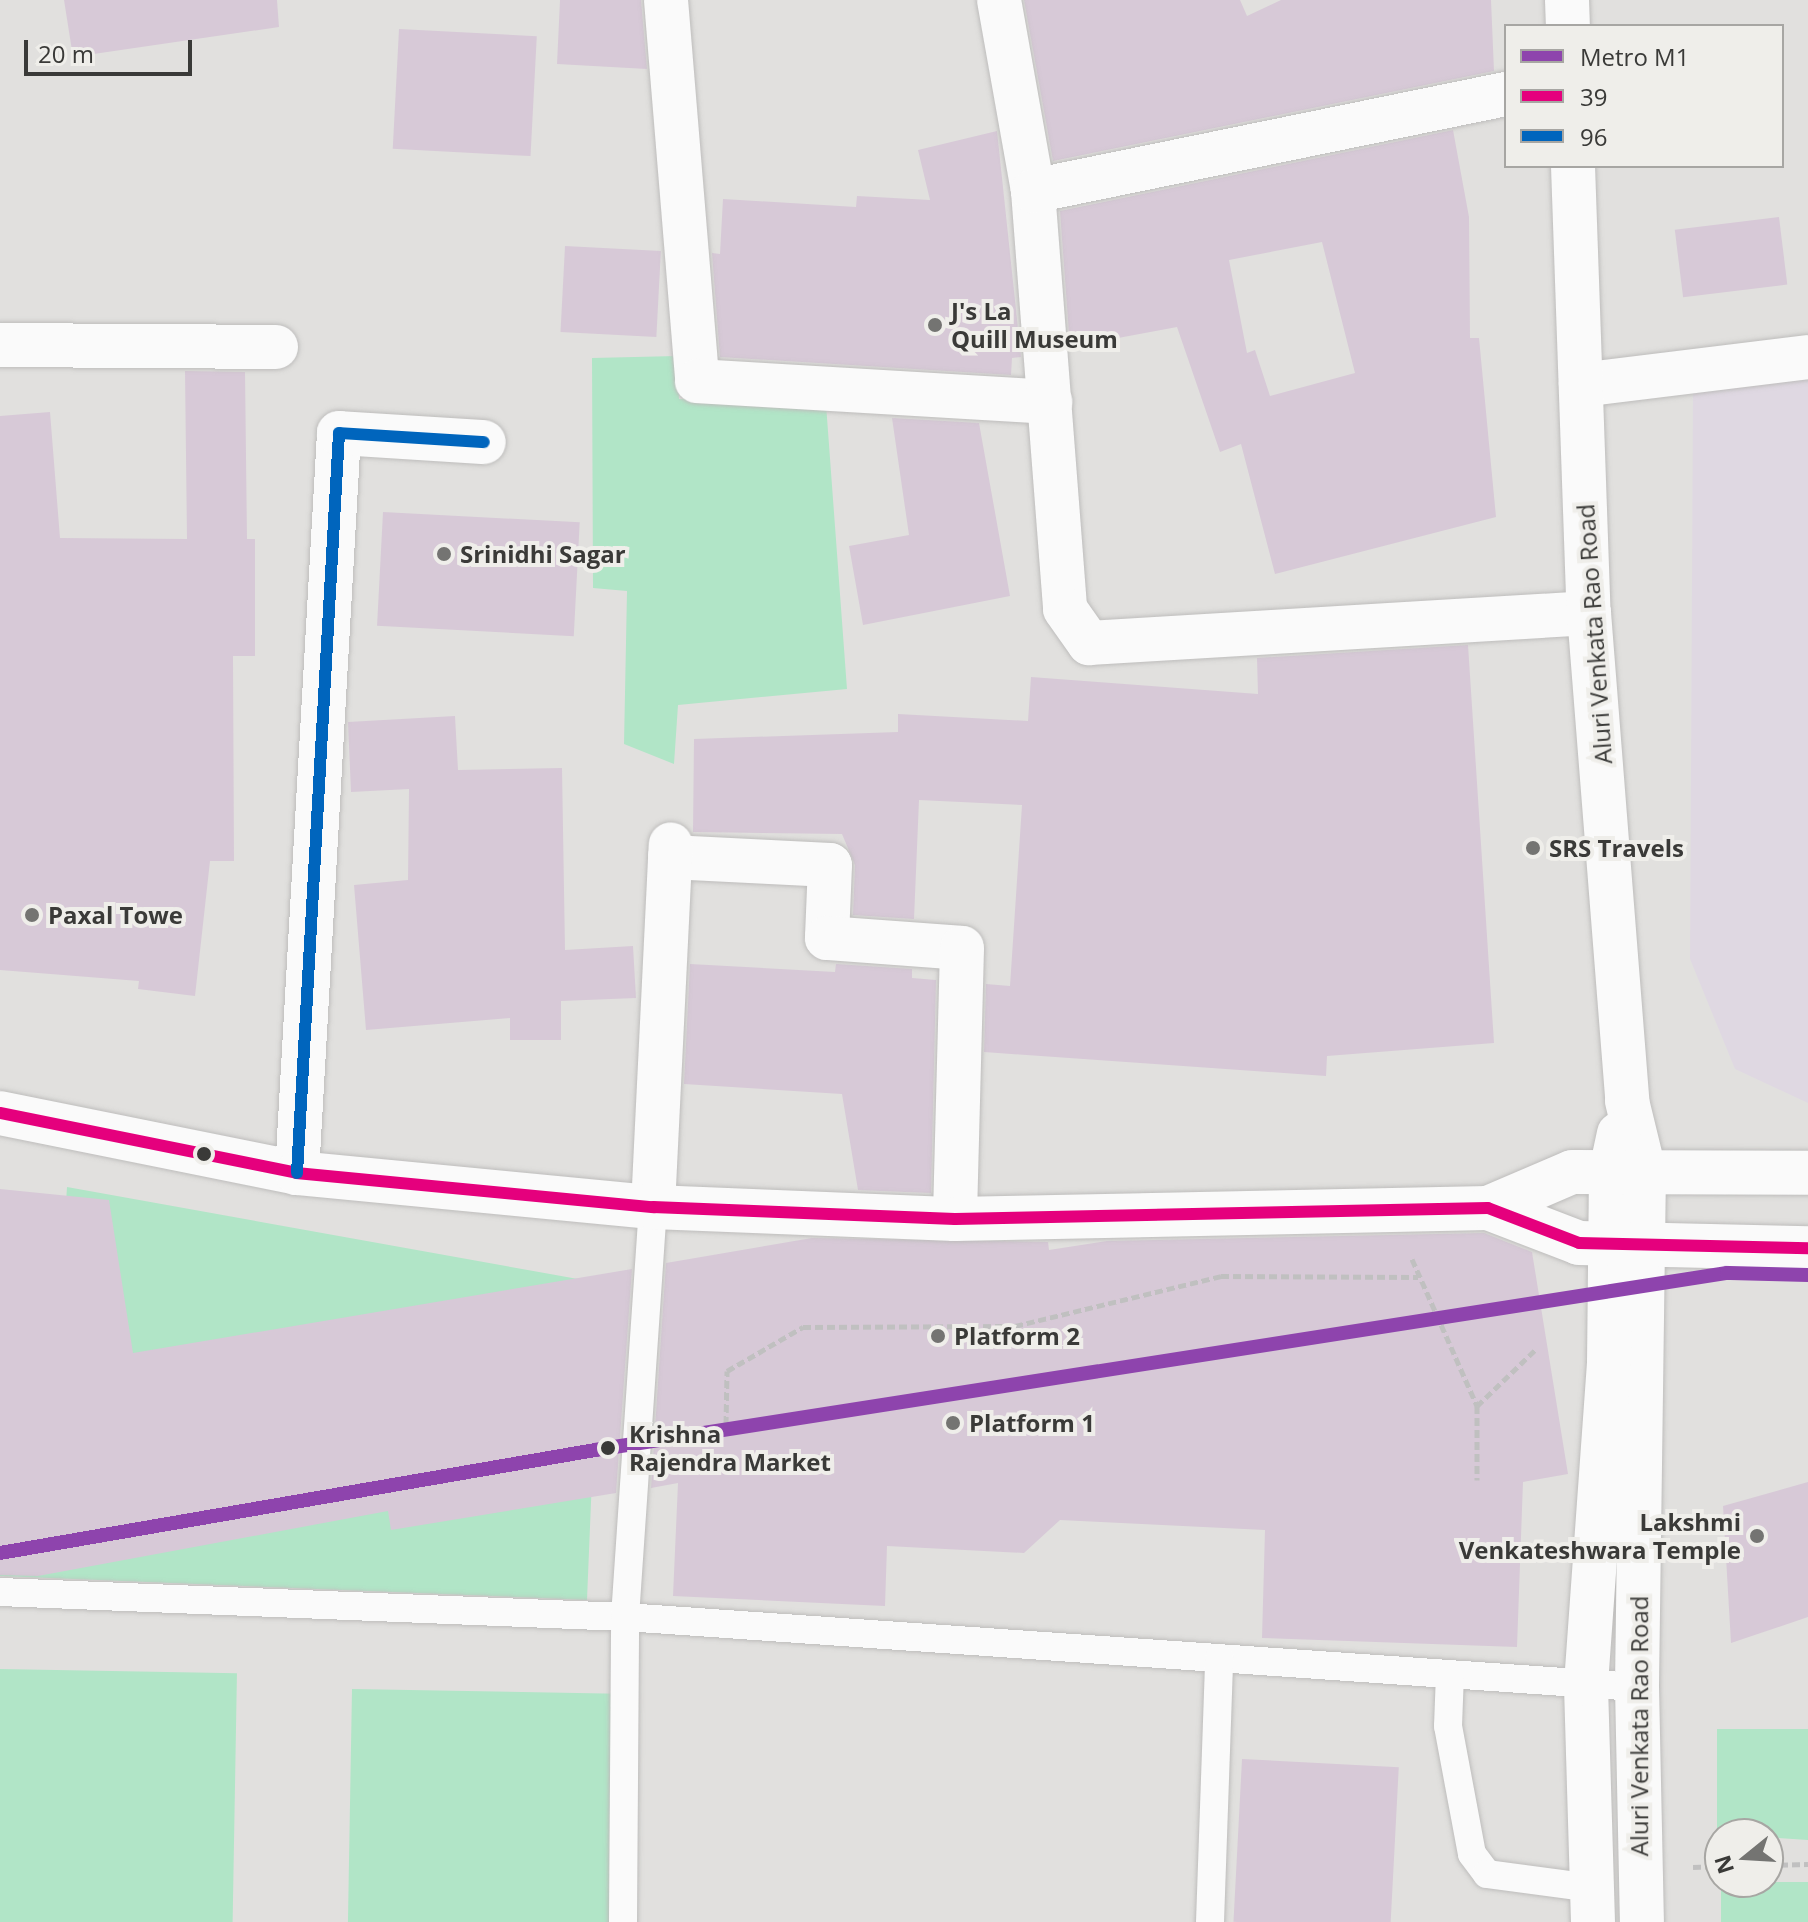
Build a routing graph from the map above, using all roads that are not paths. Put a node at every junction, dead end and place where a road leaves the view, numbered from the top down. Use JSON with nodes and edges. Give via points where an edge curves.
{"nodes":[{"id":1,"x":666,"y":0,"type":"edge"},
{"id":2,"x":999,"y":0,"type":"edge"},
{"id":3,"x":1567,"y":0,"type":"edge"},
{"id":4,"x":1568,"y":24,"type":"edge"},
{"id":5,"x":1504,"y":94,"type":"edge"},
{"id":6,"x":1573,"y":168,"type":"edge"},
{"id":7,"x":1033,"y":191,"type":"junction"},
{"id":8,"x":0,"y":345,"type":"edge"},
{"id":9,"x":276,"y":347,"type":"dead end"},
{"id":10,"x":1808,"y":357,"type":"edge"},
{"id":11,"x":1581,"y":385,"type":"junction"},
{"id":12,"x":1050,"y":402,"type":"junction"},
{"id":13,"x":484,"y":442,"type":"dead end"},
{"id":14,"x":1589,"y":613,"type":"junction"},
{"id":15,"x":0,"y":1113,"type":"edge"},
{"id":16,"x":1627,"y":1171,"type":"junction"},
{"id":17,"x":297,"y":1173,"type":"junction"},
{"id":18,"x":1808,"y":1173,"type":"edge"},
{"id":19,"x":653,"y":1207,"type":"junction"},
{"id":20,"x":1488,"y":1208,"type":"junction"},
{"id":21,"x":955,"y":1219,"type":"junction"},
{"id":22,"x":1626,"y":1245,"type":"junction"},
{"id":23,"x":1808,"y":1248,"type":"edge"},
{"id":24,"x":0,"y":1592,"type":"edge"},
{"id":25,"x":625,"y":1617,"type":"junction"},
{"id":26,"x":1219,"y":1658,"type":"junction"},
{"id":27,"x":1450,"y":1674,"type":"junction"},
{"id":28,"x":1586,"y":1684,"type":"junction"},
{"id":29,"x":1637,"y":1687,"type":"junction"},
{"id":30,"x":1593,"y":1905,"type":"edge"},
{"id":31,"x":623,"y":1922,"type":"edge"},
{"id":32,"x":1210,"y":1922,"type":"edge"},
{"id":33,"x":1642,"y":1922,"type":"edge"}],
"edges":[{"from":1,"to":12,"type":"street","via":[[697,381]]},
{"from":2,"to":7,"type":"street"},
{"from":3,"to":4,"type":"street"},
{"from":5,"to":7,"type":"street"},
{"from":6,"to":11,"type":"street","name":"Aluri Venkata Rao Road"},
{"from":7,"to":12,"type":"street"},
{"from":8,"to":9,"type":"street"},
{"from":10,"to":11,"type":"street"},
{"from":11,"to":14,"type":"street","name":"Aluri Venkata Rao Road"},
{"from":12,"to":14,"type":"street","via":[[1065,609],[1089,643]]},
{"from":13,"to":17,"type":"street","via":[[339,433]]},
{"from":14,"to":16,"type":"street","name":"Aluri Venkata Rao Road","via":[[1627,1101]]},
{"from":15,"to":17,"type":"street"},
{"from":16,"to":18,"type":"street"},
{"from":16,"to":20,"type":"street","via":[[1572,1172]]},
{"from":16,"to":22,"type":"street","name":"Aluri Venkata Rao Road"},
{"from":17,"to":19,"type":"street"},
{"from":19,"to":21,"type":"street"},
{"from":19,"to":21,"type":"street","via":[[670,850],[830,865],[827,938],[962,948]]},
{"from":19,"to":25,"type":"lane"},
{"from":20,"to":21,"type":"street"},
{"from":20,"to":22,"type":"street","via":[[1579,1243]]},
{"from":22,"to":23,"type":"street"},
{"from":22,"to":28,"type":"street","name":"Aluri Venkata Rao Road","via":[[1609,1364]]},
{"from":22,"to":29,"type":"street","name":"Aluri Venkata Rao Road"},
{"from":24,"to":25,"type":"lane"},
{"from":25,"to":26,"type":"lane"},
{"from":25,"to":31,"type":"lane"},
{"from":26,"to":27,"type":"lane"},
{"from":26,"to":32,"type":"lane"},
{"from":27,"to":28,"type":"lane"},
{"from":27,"to":30,"type":"lane","via":[[1448,1726],[1472,1854],[1487,1874]]},
{"from":28,"to":29,"type":"lane"},
{"from":28,"to":30,"type":"street","name":"Aluri Venkata Rao Road"},
{"from":29,"to":33,"type":"street","name":"Aluri Venkata Rao Road"}]}
